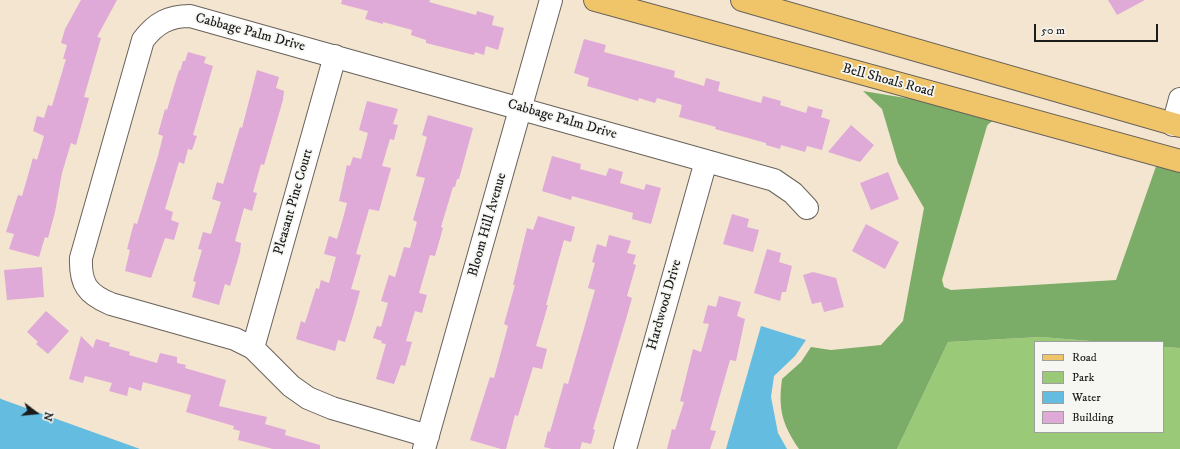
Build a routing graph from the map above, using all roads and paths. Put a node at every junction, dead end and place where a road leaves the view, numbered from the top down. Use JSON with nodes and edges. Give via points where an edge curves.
{"nodes":[{"id":1,"x":551,"y":0,"type":"edge"},
{"id":2,"x":595,"y":0,"type":"edge"},
{"id":3,"x":742,"y":0,"type":"edge"},
{"id":4,"x":335,"y":56,"type":"junction"},
{"id":5,"x":1180,"y":99,"type":"edge"},
{"id":6,"x":521,"y":109,"type":"junction"},
{"id":7,"x":1177,"y":126,"type":"edge"},
{"id":8,"x":706,"y":161,"type":"junction"},
{"id":9,"x":1180,"y":161,"type":"edge"},
{"id":10,"x":807,"y":208,"type":"dead end"},
{"id":11,"x":253,"y":348,"type":"junction"},
{"id":12,"x":426,"y":442,"type":"edge"},
{"id":13,"x":625,"y":449,"type":"edge"}],
"edges":[{"from":1,"to":6,"type":"street","name":"Bloom Hill Avenue"},
{"from":2,"to":9,"type":"main road","name":"Bell Shoals Road"},
{"from":3,"to":7,"type":"main road"},
{"from":4,"to":6,"type":"street","name":"Cabbage Palm Drive"},
{"from":4,"to":11,"type":"street","name":"Pleasant Pine Court"},
{"from":4,"to":11,"type":"street","name":"Cabbage Palm Drive","via":[[190,16],[175,16],[152,28],[143,40],[81,258],[80,274],[86,288],[97,298],[235,339]]},
{"from":5,"to":7,"type":"street"},
{"from":6,"to":8,"type":"street","name":"Cabbage Palm Drive"},
{"from":6,"to":12,"type":"street","name":"Bloom Hill Avenue"},
{"from":8,"to":10,"type":"street","name":"Cabbage Palm Drive","via":[[774,180]]},
{"from":8,"to":13,"type":"street","name":"Hardwood Drive"},
{"from":11,"to":12,"type":"street","name":"Cabbage Palm Drive","via":[[291,386],[308,398]]}]}
